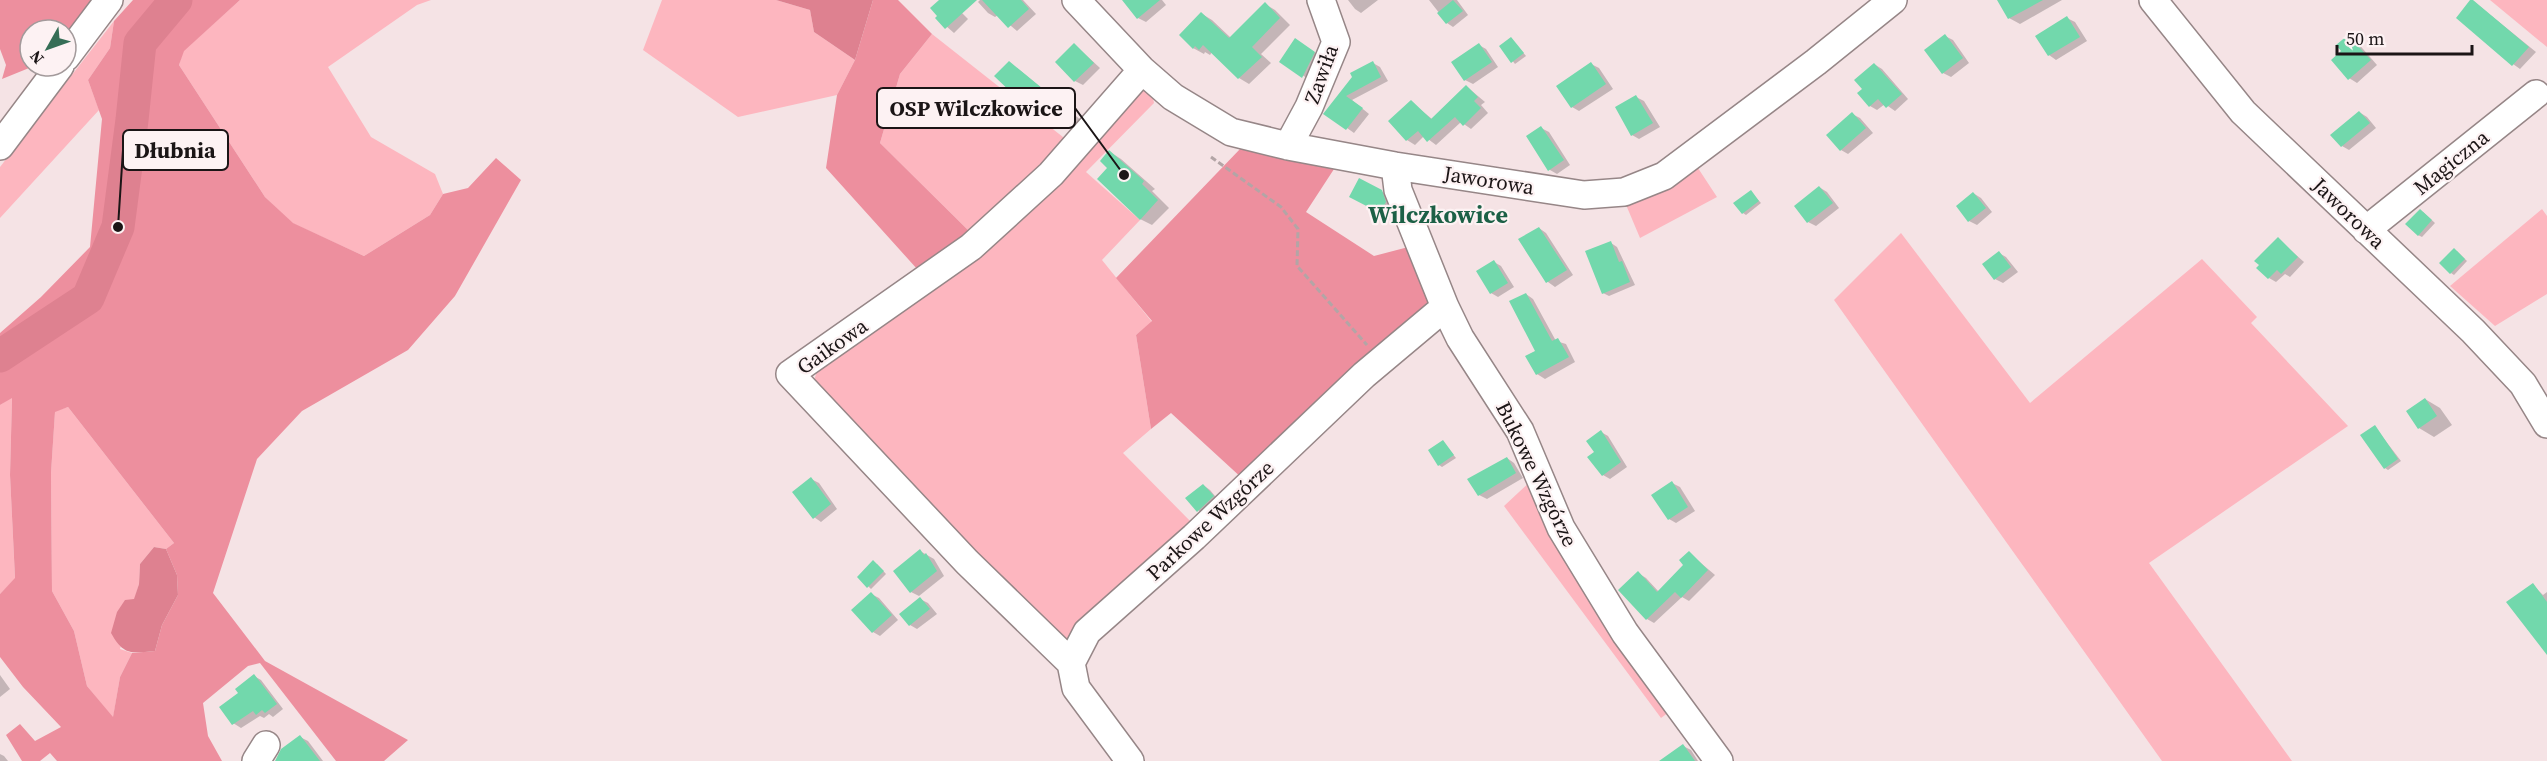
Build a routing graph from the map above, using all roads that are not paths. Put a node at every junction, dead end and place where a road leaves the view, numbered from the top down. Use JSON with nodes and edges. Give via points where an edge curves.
{"nodes":[{"id":1,"x":109,"y":0,"type":"edge"},
{"id":2,"x":1076,"y":0,"type":"edge"},
{"id":3,"x":1321,"y":0,"type":"edge"},
{"id":4,"x":1893,"y":0,"type":"edge"},
{"id":5,"x":2153,"y":0,"type":"edge"},
{"id":6,"x":78,"y":41,"type":"edge"},
{"id":7,"x":1142,"y":70,"type":"junction"},
{"id":8,"x":51,"y":78,"type":"edge"},
{"id":9,"x":2536,"y":94,"type":"dead end"},
{"id":10,"x":0,"y":146,"type":"edge"},
{"id":11,"x":1288,"y":146,"type":"junction"},
{"id":12,"x":1395,"y":166,"type":"junction"},
{"id":13,"x":2367,"y":230,"type":"junction"},
{"id":14,"x":1445,"y":307,"type":"junction"},
{"id":15,"x":2547,"y":424,"type":"edge"},
{"id":16,"x":1071,"y":663,"type":"junction"},
{"id":17,"x":1130,"y":761,"type":"edge"},
{"id":18,"x":1719,"y":761,"type":"edge"}],
"edges":[{"from":1,"to":6,"type":"street"},
{"from":2,"to":7,"type":"street","name":"Jaworowa"},
{"from":3,"to":11,"type":"street","name":"Zawiła","via":[[1336,42]]},
{"from":4,"to":12,"type":"street","name":"Jaworowa","via":[[1664,176],[1624,192],[1584,195]]},
{"from":5,"to":13,"type":"street","name":"Jaworowa","via":[[2243,112]]},
{"from":7,"to":11,"type":"street","name":"Jaworowa","via":[[1173,97],[1231,132]]},
{"from":7,"to":16,"type":"street","name":"Gaikowa","via":[[1052,174],[971,247],[790,374],[967,562]]},
{"from":8,"to":10,"type":"street"},
{"from":9,"to":13,"type":"street","name":"Magiczna"},
{"from":11,"to":12,"type":"street","name":"Jaworowa"},
{"from":12,"to":14,"type":"street","name":"Bukowe Wzgórze","via":[[1398,190]]},
{"from":13,"to":15,"type":"street","name":"Jaworowa","via":[[2523,384]]},
{"from":14,"to":16,"type":"street","name":"Parkowe Wzgórze","via":[[1382,360],[1088,632]]},
{"from":14,"to":18,"type":"street","name":"Bukowe Wzgórze","via":[[1460,338],[1520,431],[1561,528],[1625,633]]},
{"from":16,"to":17,"type":"street","via":[[1076,688]]}]}
